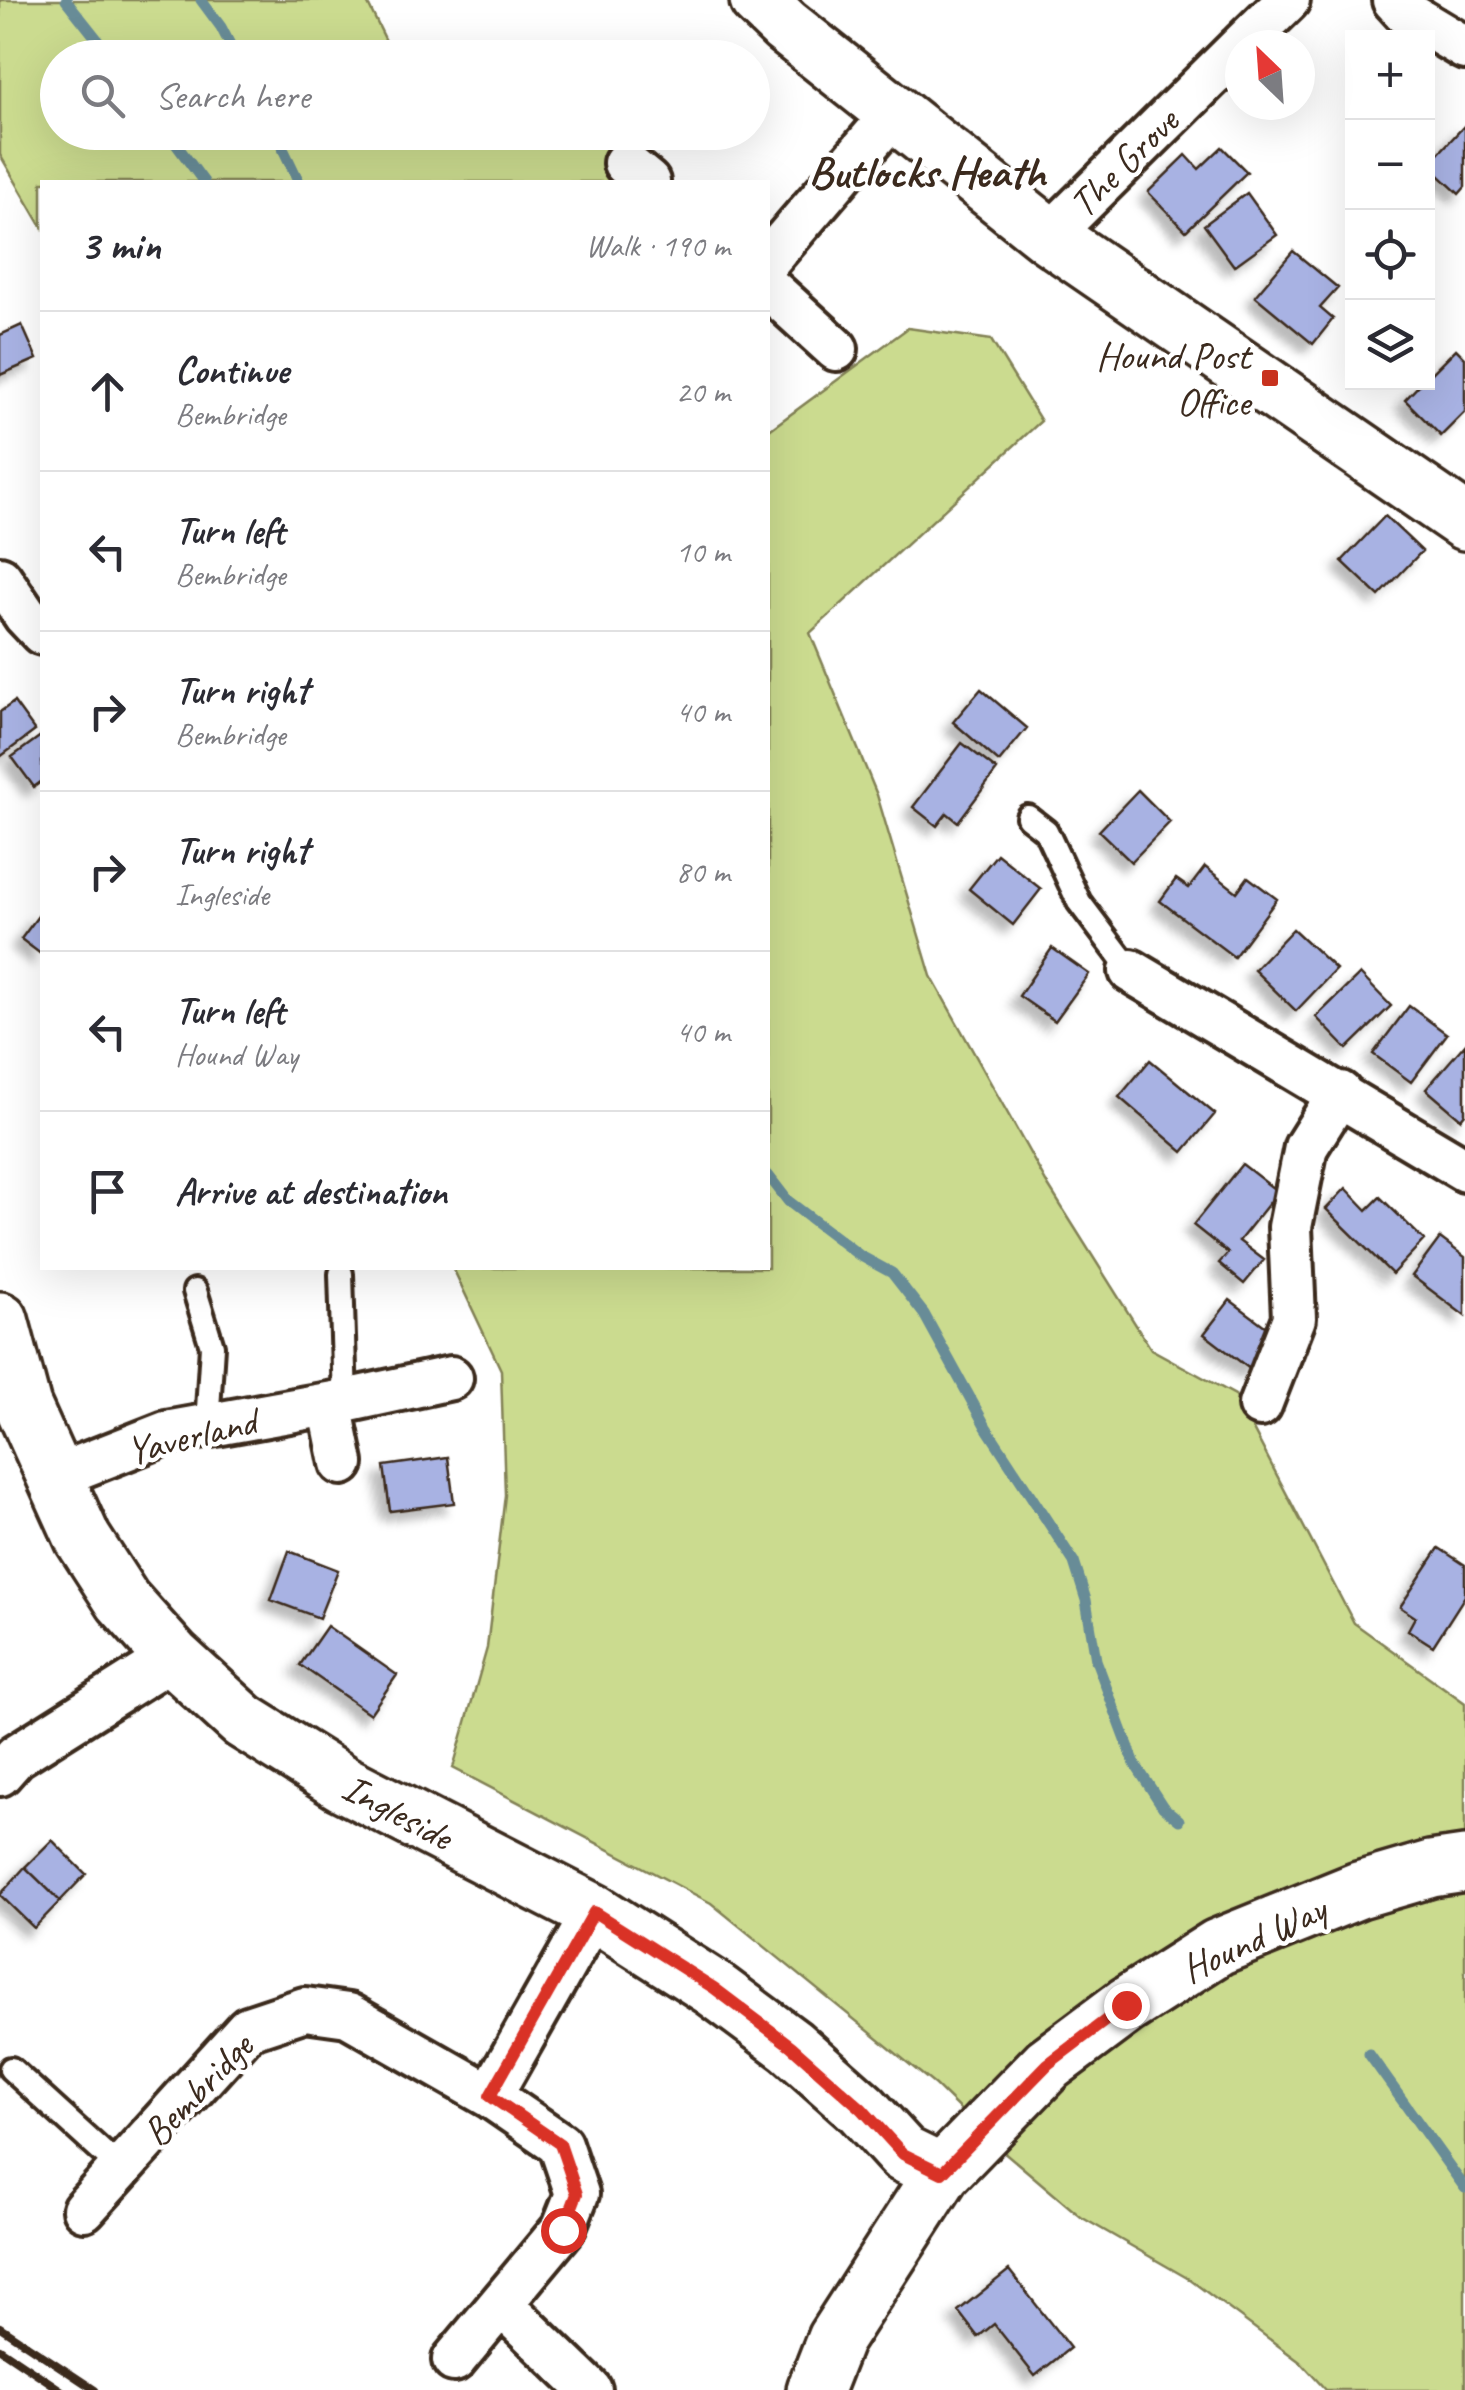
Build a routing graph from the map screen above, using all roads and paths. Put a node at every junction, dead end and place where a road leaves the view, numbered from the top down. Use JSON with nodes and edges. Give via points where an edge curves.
{"nodes":[{"id":1,"x":758,"y":0,"type":"edge"},
{"id":2,"x":1288,"y":0,"type":"edge"},
{"id":3,"x":1394,"y":0,"type":"edge"},
{"id":4,"x":1257,"y":30,"type":"edge"},
{"id":5,"x":1465,"y":48,"type":"edge"},
{"id":6,"x":1225,"y":62,"type":"edge"},
{"id":7,"x":895,"y":112,"type":"junction"},
{"id":8,"x":1048,"y":236,"type":"junction"},
{"id":9,"x":770,"y":258,"type":"edge"},
{"id":10,"x":770,"y":289,"type":"edge"},
{"id":11,"x":836,"y":349,"type":"dead end"},
{"id":12,"x":1465,"y":522,"type":"edge"},
{"id":13,"x":0,"y":578,"type":"edge"},
{"id":14,"x":40,"y":630,"type":"edge"},
{"id":15,"x":1028,"y":817,"type":"dead end"},
{"id":16,"x":1131,"y":971,"type":"joint"},
{"id":17,"x":1340,"y":1093,"type":"junction"},
{"id":18,"x":1465,"y":1170,"type":"edge"},
{"id":19,"x":342,"y":1274,"type":"dead end"},
{"id":20,"x":195,"y":1291,"type":"dead end"},
{"id":21,"x":0,"y":1320,"type":"edge"},
{"id":22,"x":451,"y":1378,"type":"dead end"},
{"id":23,"x":338,"y":1402,"type":"junction"},
{"id":24,"x":1260,"y":1405,"type":"dead end"},
{"id":25,"x":208,"y":1426,"type":"junction"},
{"id":26,"x":342,"y":1463,"type":"dead end"},
{"id":27,"x":54,"y":1477,"type":"junction"},
{"id":28,"x":173,"y":1658,"type":"junction"},
{"id":29,"x":0,"y":1774,"type":"edge"},
{"id":30,"x":1465,"y":1864,"type":"edge"},
{"id":31,"x":594,"y":1912,"type":"junction"},
{"id":32,"x":11,"y":2069,"type":"dead end"},
{"id":33,"x":490,"y":2096,"type":"junction"},
{"id":34,"x":121,"y":2169,"type":"junction"},
{"id":35,"x":942,"y":2173,"type":"junction"},
{"id":36,"x":84,"y":2210,"type":"dead end"},
{"id":37,"x":501,"y":2304,"type":"junction"},
{"id":38,"x":454,"y":2360,"type":"dead end"},
{"id":39,"x":590,"y":2390,"type":"edge"},
{"id":40,"x":815,"y":2390,"type":"edge"}],
"edges":[{"from":1,"to":7,"type":"street"},
{"from":2,"to":4,"type":"street","name":"The Grove"},
{"from":3,"to":5,"type":"street"},
{"from":6,"to":8,"type":"street","name":"The Grove"},
{"from":7,"to":8,"type":"street"},
{"from":7,"to":9,"type":"street"},
{"from":8,"to":12,"type":"street"},
{"from":10,"to":11,"type":"street"},
{"from":13,"to":14,"type":"street"},
{"from":15,"to":16,"type":"lane","via":[[1046,831],[1079,902]]},
{"from":16,"to":17,"type":"street"},
{"from":17,"to":18,"type":"street"},
{"from":17,"to":24,"type":"street","via":[[1306,1147],[1290,1228],[1294,1318]]},
{"from":19,"to":23,"type":"lane"},
{"from":20,"to":25,"type":"lane","via":[[212,1346]]},
{"from":21,"to":27,"type":"street","name":"Ingleside","via":[[23,1406]]},
{"from":22,"to":23,"type":"street","name":"Yaverland"},
{"from":23,"to":25,"type":"street","name":"Yaverland"},
{"from":23,"to":26,"type":"street"},
{"from":25,"to":27,"type":"street","name":"Yaverland","via":[[166,1432]]},
{"from":27,"to":28,"type":"street","name":"Ingleside","via":[[123,1600]]},
{"from":28,"to":29,"type":"street","via":[[16,1756]]},
{"from":28,"to":31,"type":"street","name":"Ingleside","via":[[243,1721],[342,1783]]},
{"from":30,"to":35,"type":"street","name":"Hound Way","via":[[1359,1890],[1218,1947],[1048,2064]]},
{"from":31,"to":33,"type":"street"},
{"from":31,"to":35,"type":"street","name":"Ingleside","via":[[776,2034],[903,2154]]},
{"from":32,"to":34,"type":"lane"},
{"from":33,"to":34,"type":"street","name":"Bembridge","via":[[348,2015],[305,2009],[248,2028]]},
{"from":33,"to":37,"type":"street","name":"Bembridge","via":[[560,2144],[577,2194],[563,2230]]},
{"from":34,"to":36,"type":"street","name":"Bembridge"},
{"from":35,"to":40,"type":"street","name":"Hound Way","via":[[835,2339]]},
{"from":37,"to":38,"type":"street","name":"Bembridge"},
{"from":37,"to":39,"type":"street"}]}
